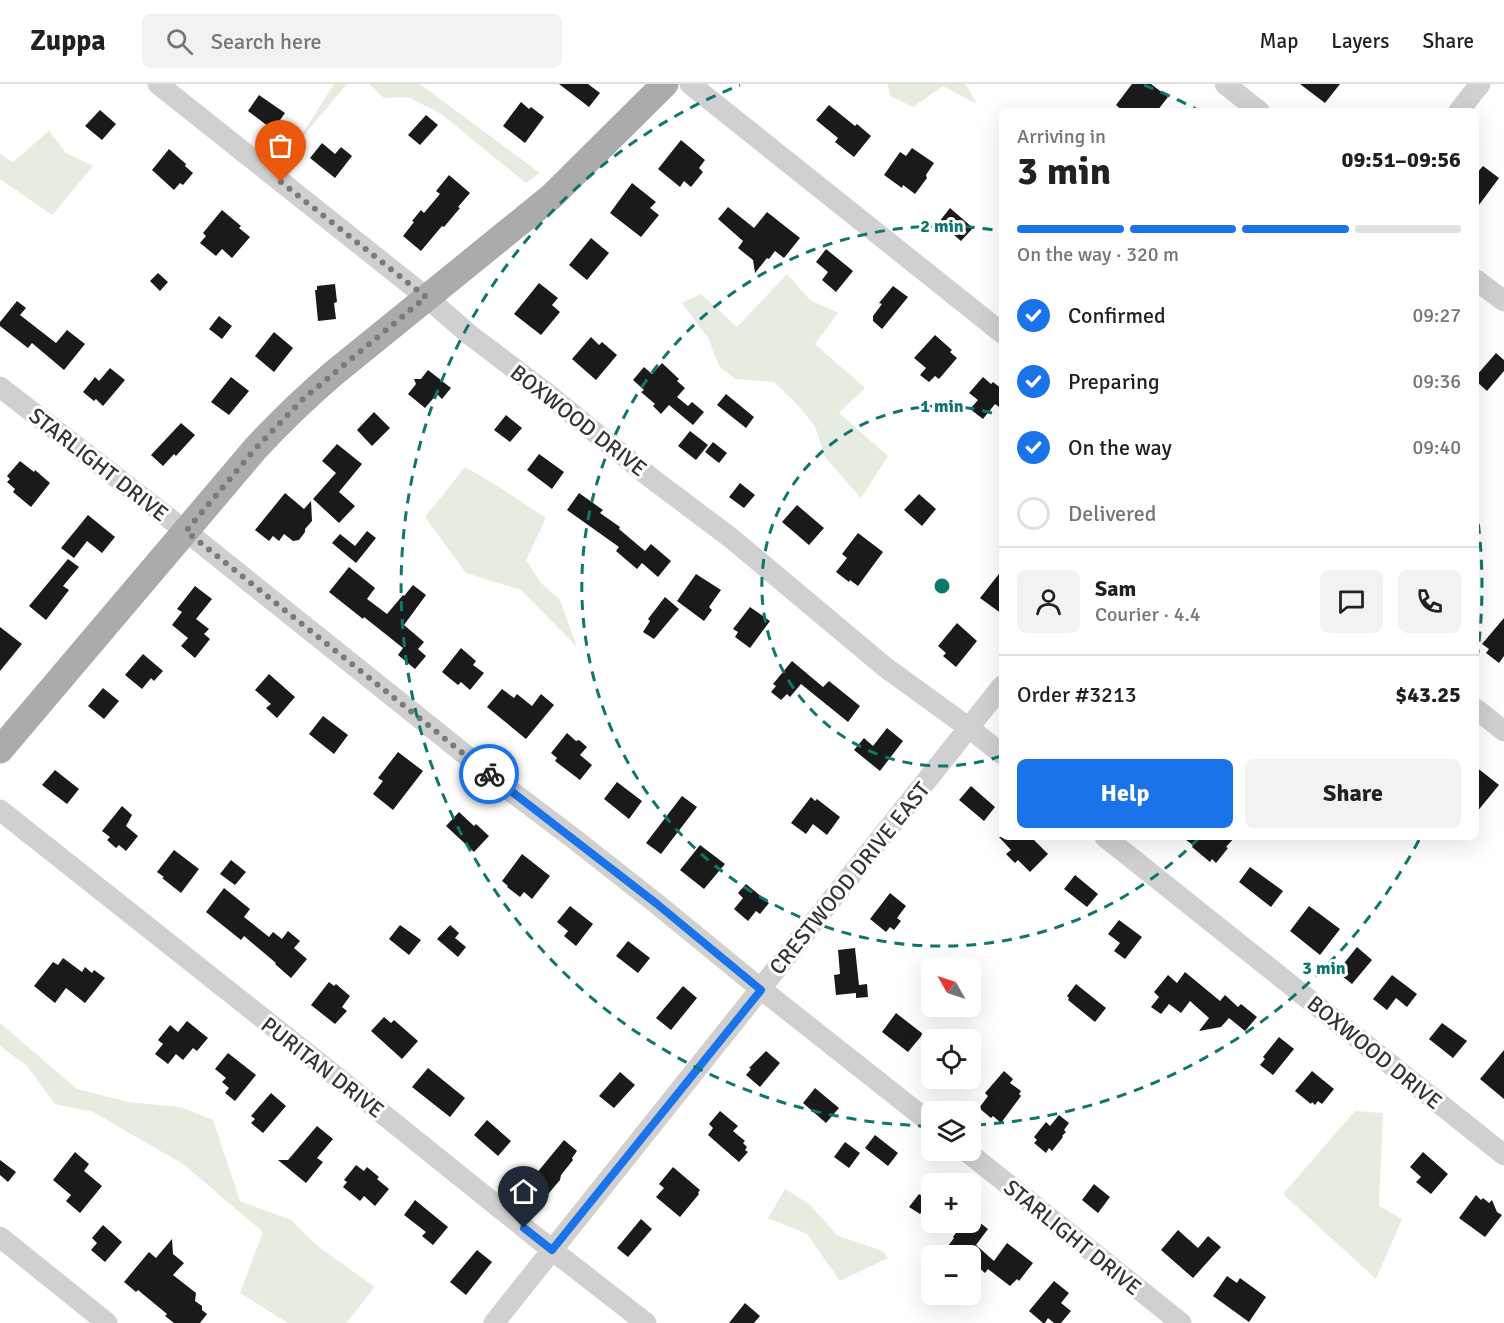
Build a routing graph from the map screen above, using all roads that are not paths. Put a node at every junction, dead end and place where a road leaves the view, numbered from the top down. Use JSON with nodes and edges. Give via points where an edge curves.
{"nodes":[{"id":1,"x":158,"y":84,"type":"edge"},
{"id":2,"x":665,"y":84,"type":"edge"},
{"id":3,"x":690,"y":84,"type":"edge"},
{"id":4,"x":1225,"y":84,"type":"edge"},
{"id":5,"x":1480,"y":84,"type":"edge"},
{"id":6,"x":1255,"y":108,"type":"edge"},
{"id":7,"x":1461,"y":108,"type":"edge"},
{"id":8,"x":1479,"y":282,"type":"edge"},
{"id":9,"x":426,"y":297,"type":"junction"},
{"id":10,"x":1504,"y":301,"type":"edge"},
{"id":11,"x":999,"y":331,"type":"edge"},
{"id":12,"x":0,"y":387,"type":"edge"},
{"id":13,"x":186,"y":531,"type":"junction"},
{"id":14,"x":999,"y":690,"type":"edge"},
{"id":15,"x":1479,"y":711,"type":"edge"},
{"id":16,"x":969,"y":728,"type":"junction"},
{"id":17,"x":1504,"y":731,"type":"edge"},
{"id":18,"x":0,"y":750,"type":"edge"},
{"id":19,"x":999,"y":752,"type":"edge"},
{"id":20,"x":0,"y":810,"type":"edge"},
{"id":21,"x":1109,"y":840,"type":"edge"},
{"id":22,"x":761,"y":990,"type":"junction"},
{"id":23,"x":921,"y":1115,"type":"edge"},
{"id":24,"x":1504,"y":1155,"type":"edge"},
{"id":25,"x":979,"y":1161,"type":"edge"},
{"id":26,"x":0,"y":1237,"type":"edge"},
{"id":27,"x":552,"y":1250,"type":"junction"},
{"id":28,"x":106,"y":1323,"type":"edge"},
{"id":29,"x":494,"y":1323,"type":"edge"},
{"id":30,"x":646,"y":1323,"type":"edge"},
{"id":31,"x":1181,"y":1323,"type":"edge"}],
"edges":[{"from":1,"to":9,"type":"street","name":"BOXWOOD DRIVE"},
{"from":2,"to":9,"type":"main road","via":[[551,197]]},
{"from":3,"to":11,"type":"street"},
{"from":4,"to":6,"type":"street"},
{"from":5,"to":7,"type":"street"},
{"from":8,"to":10,"type":"street"},
{"from":9,"to":13,"type":"main road","via":[[297,406]]},
{"from":9,"to":16,"type":"street","name":"BOXWOOD DRIVE","via":[[731,538],[885,667]]},
{"from":12,"to":13,"type":"street","name":"STARLIGHT DRIVE"},
{"from":13,"to":18,"type":"main road"},
{"from":13,"to":22,"type":"street","name":"STARLIGHT DRIVE"},
{"from":14,"to":16,"type":"street","name":"CRESTWOOD DRIVE EAST"},
{"from":15,"to":17,"type":"street"},
{"from":16,"to":19,"type":"street","name":"BOXWOOD DRIVE"},
{"from":16,"to":22,"type":"street","name":"CRESTWOOD DRIVE EAST"},
{"from":20,"to":27,"type":"street","name":"PURITAN DRIVE"},
{"from":21,"to":24,"type":"street","name":"BOXWOOD DRIVE"},
{"from":22,"to":23,"type":"street","name":"STARLIGHT DRIVE"},
{"from":22,"to":27,"type":"street","name":"CRESTWOOD DRIVE EAST"},
{"from":25,"to":31,"type":"street","name":"STARLIGHT DRIVE"},
{"from":26,"to":28,"type":"street"},
{"from":27,"to":29,"type":"street","name":"CRESTWOOD DRIVE EAST"},
{"from":27,"to":30,"type":"street","name":"PURITAN DRIVE"}]}
